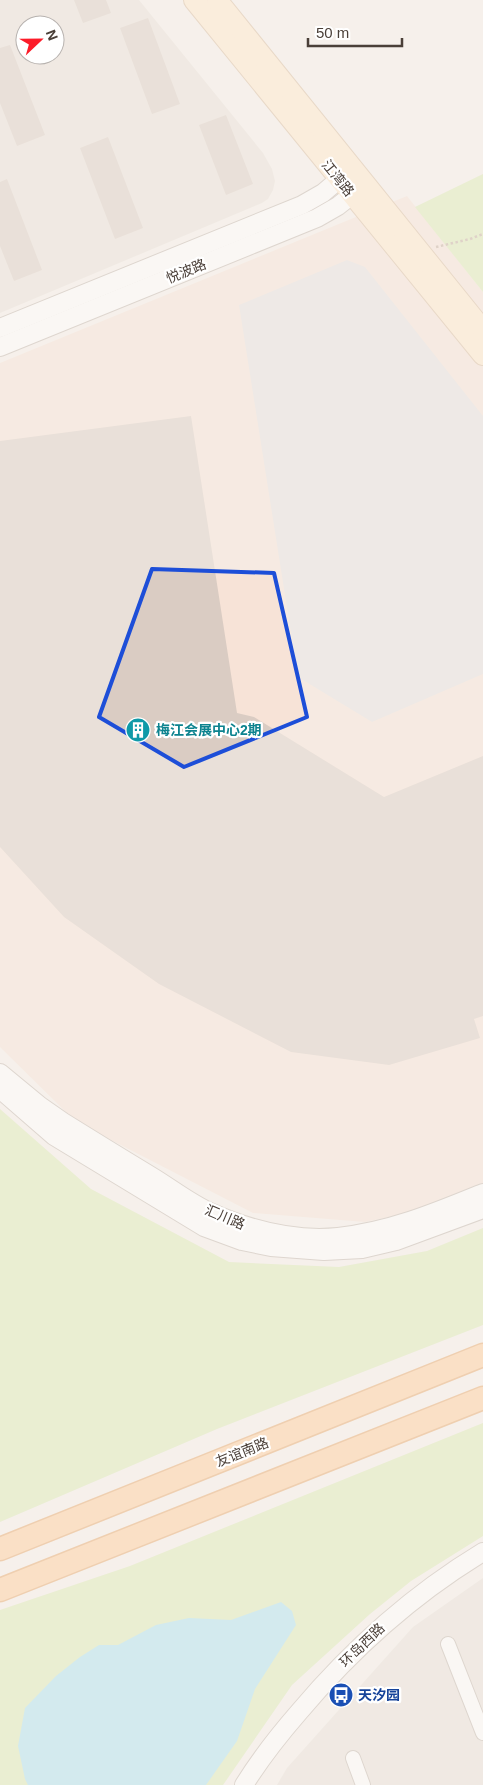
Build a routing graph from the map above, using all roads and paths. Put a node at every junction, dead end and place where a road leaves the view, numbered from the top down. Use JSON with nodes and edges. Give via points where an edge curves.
{"nodes":[{"id":1,"x":194,"y":0,"type":"edge"},
{"id":2,"x":217,"y":0,"type":"edge"},
{"id":3,"x":352,"y":182,"type":"junction"},
{"id":4,"x":483,"y":234,"type":"edge"},
{"id":5,"x":420,"y":250,"type":"junction"},
{"id":6,"x":0,"y":328,"type":"edge"},
{"id":7,"x":483,"y":330,"type":"edge"},
{"id":8,"x":0,"y":347,"type":"edge"},
{"id":9,"x":483,"y":355,"type":"edge"},
{"id":10,"x":0,"y":1073,"type":"edge"},
{"id":11,"x":0,"y":1089,"type":"edge"},
{"id":12,"x":483,"y":1193,"type":"edge"},
{"id":13,"x":483,"y":1209,"type":"edge"},
{"id":14,"x":483,"y":1355,"type":"edge"},
{"id":15,"x":483,"y":1398,"type":"edge"},
{"id":16,"x":0,"y":1549,"type":"edge"},
{"id":17,"x":483,"y":1552,"type":"edge"},
{"id":18,"x":483,"y":1564,"type":"edge"},
{"id":19,"x":0,"y":1590,"type":"edge"},
{"id":20,"x":448,"y":1644,"type":"dead end"},
{"id":21,"x":483,"y":1733,"type":"edge"},
{"id":22,"x":353,"y":1758,"type":"dead end"},
{"id":23,"x":244,"y":1785,"type":"edge"},
{"id":24,"x":258,"y":1785,"type":"edge"},
{"id":25,"x":363,"y":1785,"type":"edge"}],
"edges":[{"from":1,"to":3,"type":"main road","name":"江湾路"},
{"from":2,"to":3,"type":"main road","name":"江湾路"},
{"from":3,"to":5,"type":"main road","name":"江湾路"},
{"from":3,"to":6,"type":"street","name":"悦波路"},
{"from":3,"to":8,"type":"street","name":"悦波路","via":[[338,206],[317,218]]},
{"from":3,"to":9,"type":"main road","name":"江湾路"},
{"from":4,"to":5,"type":"path","via":[[470,240]]},
{"from":5,"to":7,"type":"main road","name":"江湾路"},
{"from":10,"to":12,"type":"street","name":"汇川路","via":[[63,1122],[211,1213],[268,1232],[314,1238],[362,1233],[417,1220]]},
{"from":11,"to":13,"type":"street","name":"汇川路","via":[[54,1136],[204,1227],[242,1241],[298,1250],[362,1248],[396,1241]]},
{"from":14,"to":16,"type":"main road","name":"友谊南路"},
{"from":15,"to":19,"type":"main road"},
{"from":17,"to":23,"type":"street","name":"环岛西路","via":[[416,1597],[356,1649],[291,1720]]},
{"from":18,"to":24,"type":"street","name":"环岛西路","via":[[413,1614],[364,1656],[291,1738]]},
{"from":20,"to":21,"type":"street"},
{"from":22,"to":25,"type":"street"}]}
